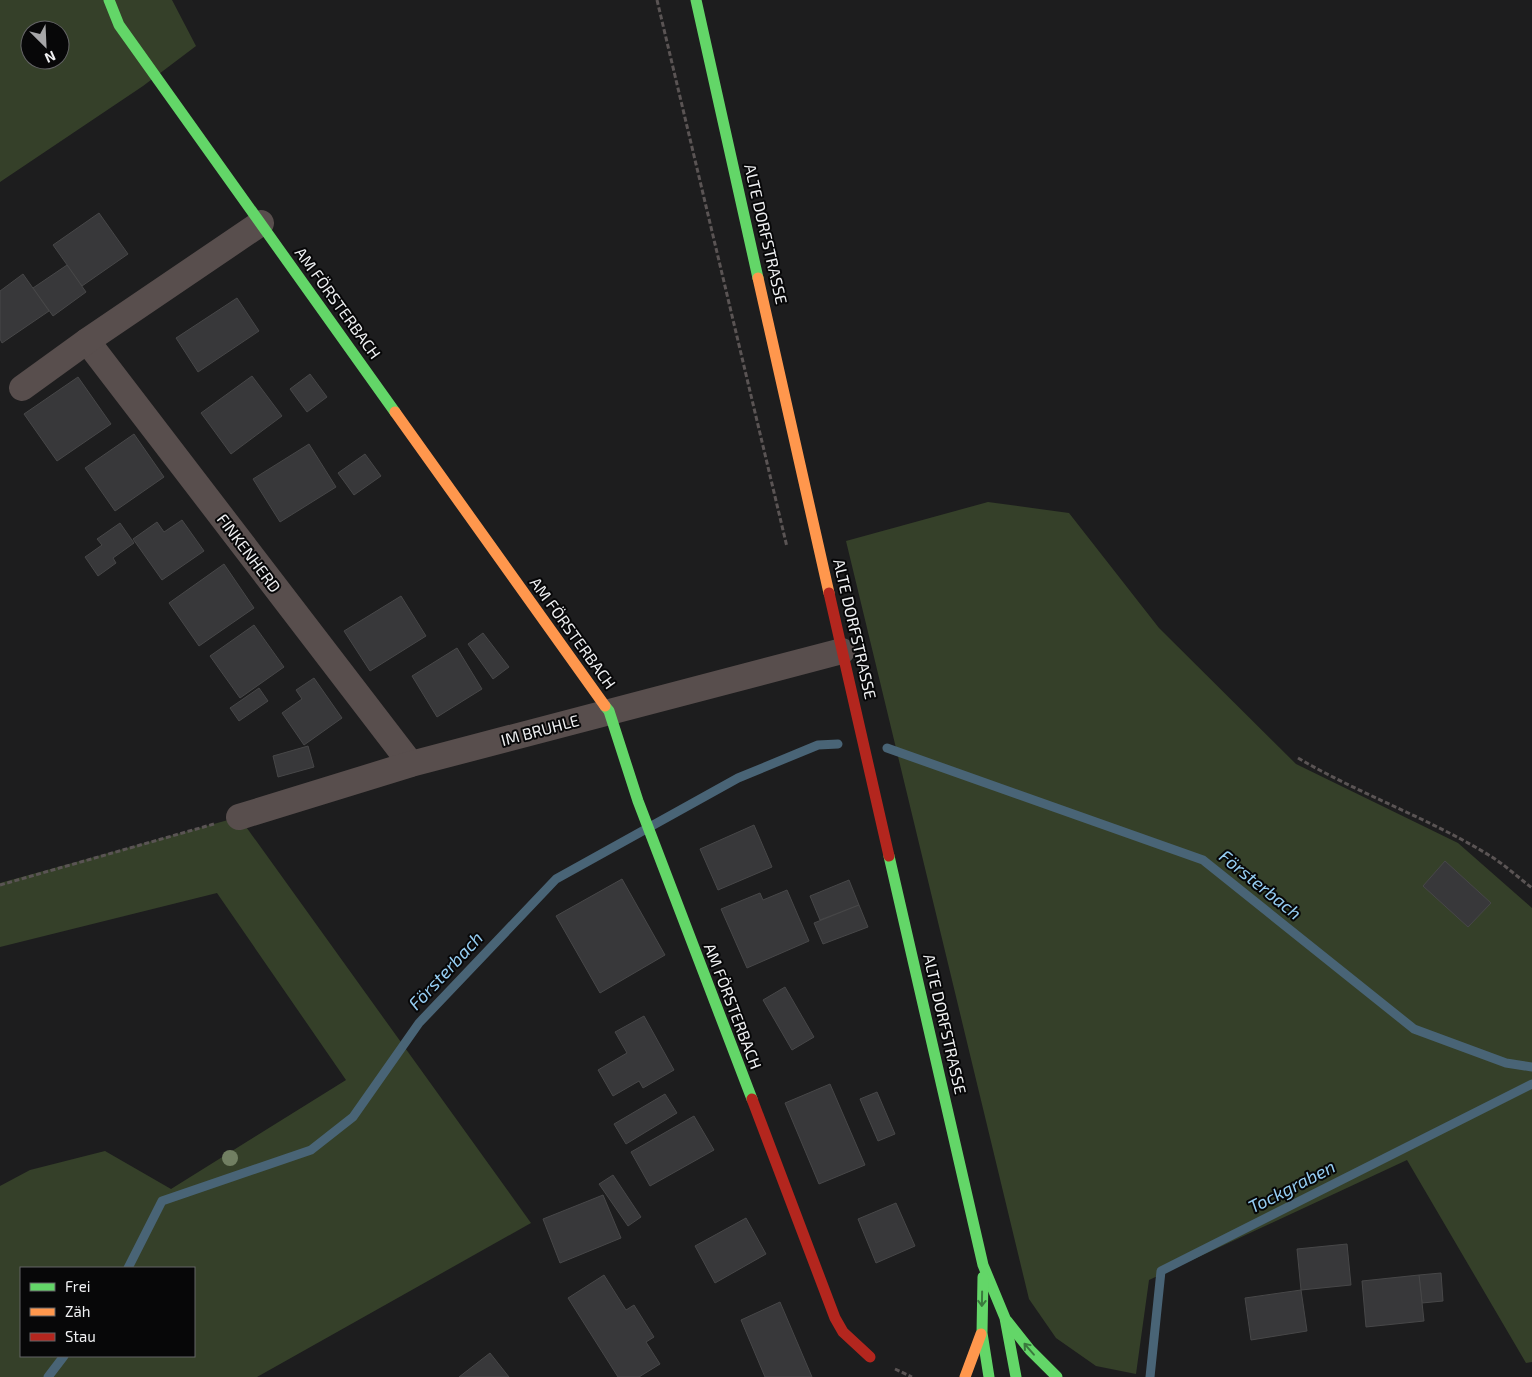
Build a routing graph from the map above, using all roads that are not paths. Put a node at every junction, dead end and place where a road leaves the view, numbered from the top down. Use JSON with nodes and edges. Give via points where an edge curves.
{"nodes":[{"id":1,"x":109,"y":0,"type":"edge"},
{"id":2,"x":696,"y":0,"type":"edge"},
{"id":3,"x":261,"y":223,"type":"junction"},
{"id":4,"x":87,"y":341,"type":"junction"},
{"id":5,"x":22,"y":388,"type":"dead end"},
{"id":6,"x":842,"y":651,"type":"junction"},
{"id":7,"x":609,"y":712,"type":"junction"},
{"id":8,"x":410,"y":764,"type":"junction"},
{"id":9,"x":240,"y":817,"type":"road end"},
{"id":10,"x":983,"y":1265,"type":"junction"},
{"id":11,"x":1005,"y":1318,"type":"junction"},
{"id":12,"x":982,"y":1332,"type":"junction"},
{"id":13,"x":870,"y":1357,"type":"dead end"},
{"id":14,"x":965,"y":1377,"type":"edge"},
{"id":15,"x":989,"y":1377,"type":"edge"},
{"id":16,"x":1016,"y":1377,"type":"edge"},
{"id":17,"x":1057,"y":1377,"type":"edge"}],
"edges":[{"from":1,"to":3,"type":"street","name":"AM FÖRSTERBACH","via":[[119,25]]},
{"from":2,"to":6,"type":"street","name":"ALTE DORFSTRASSE"},
{"from":3,"to":4,"type":"street"},
{"from":3,"to":7,"type":"street","name":"AM FÖRSTERBACH"},
{"from":4,"to":5,"type":"street"},
{"from":4,"to":8,"type":"street","name":"FINKENHERD"},
{"from":6,"to":7,"type":"street","name":"IM BRUHLE"},
{"from":6,"to":10,"type":"street","name":"ALTE DORFSTRASSE"},
{"from":7,"to":8,"type":"street","name":"IM BRUHLE"},
{"from":7,"to":13,"type":"street","name":"AM FÖRSTERBACH","via":[[652,840],[835,1318],[843,1332]]},
{"from":8,"to":9,"type":"street","name":"IM BRUHLE"},
{"from":10,"to":11,"type":"street","name":"ALTE DORFSTRASSE"},
{"from":10,"to":12,"type":"street","name":"ALTE DORFSTRASSE","one_way":true},
{"from":11,"to":16,"type":"street","name":"ALTE DORFSTRASSE"},
{"from":17,"to":11,"type":"street","one_way":true},
{"from":12,"to":14,"type":"street"},
{"from":12,"to":15,"type":"street","name":"ALTE DORFSTRASSE"}]}
